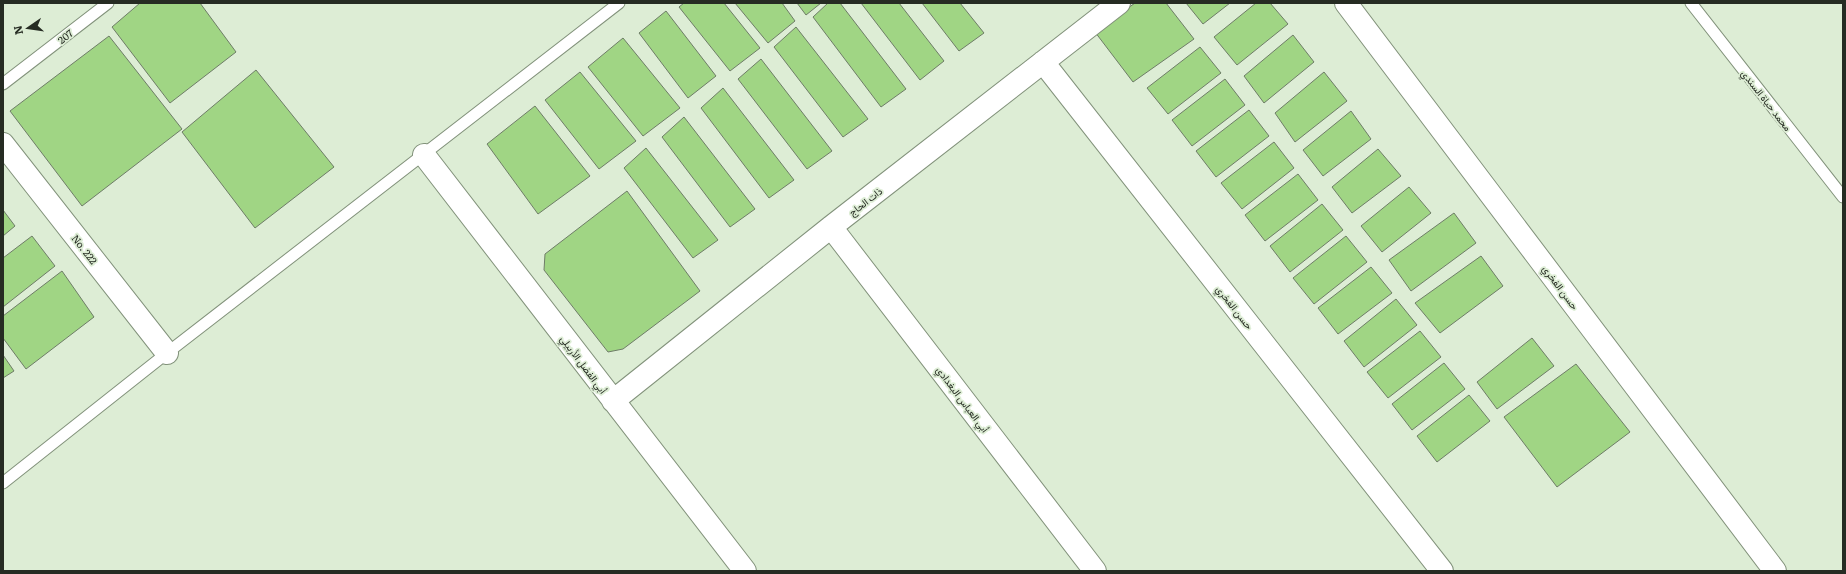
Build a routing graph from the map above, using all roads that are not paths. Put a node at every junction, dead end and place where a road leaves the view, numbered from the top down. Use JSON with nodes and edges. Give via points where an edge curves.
{"nodes":[{"id":1,"x":108,"y":3,"type":"edge"},
{"id":2,"x":619,"y":3,"type":"edge"},
{"id":3,"x":1119,"y":3,"type":"edge"},
{"id":4,"x":1346,"y":3,"type":"edge"},
{"id":5,"x":1691,"y":3,"type":"edge"},
{"id":6,"x":1043,"y":62,"type":"junction"},
{"id":7,"x":3,"y":84,"type":"edge"},
{"id":8,"x":3,"y":144,"type":"edge"},
{"id":9,"x":424,"y":155,"type":"junction"},
{"id":10,"x":1843,"y":197,"type":"edge"},
{"id":11,"x":831,"y":227,"type":"junction"},
{"id":12,"x":167,"y":353,"type":"junction"},
{"id":13,"x":613,"y":401,"type":"junction"},
{"id":14,"x":3,"y":483,"type":"edge"},
{"id":15,"x":745,"y":571,"type":"edge"},
{"id":16,"x":1095,"y":571,"type":"edge"},
{"id":17,"x":1442,"y":571,"type":"edge"},
{"id":18,"x":1775,"y":571,"type":"edge"}],
"edges":[{"from":1,"to":7,"type":"lane","name":"207"},
{"from":2,"to":9,"type":"lane"},
{"from":3,"to":6,"type":"street","name":"ذات الحاج"},
{"from":4,"to":18,"type":"street","name":"حسن الفخري"},
{"from":5,"to":10,"type":"lane","name":"محمد حياة السندي"},
{"from":6,"to":11,"type":"street","name":"ذات الحاج"},
{"from":6,"to":17,"type":"street","name":"حسن الفخري"},
{"from":8,"to":12,"type":"street","name":"No. 222"},
{"from":9,"to":12,"type":"lane"},
{"from":9,"to":13,"type":"street","name":"أبي الفضل الأربيلي"},
{"from":11,"to":13,"type":"street","name":"ذات الحاج"},
{"from":11,"to":16,"type":"street","name":"أبي العباس البغدادي"},
{"from":12,"to":14,"type":"lane"},
{"from":13,"to":15,"type":"street","name":"أبي الفضل الأربيلي"}]}
